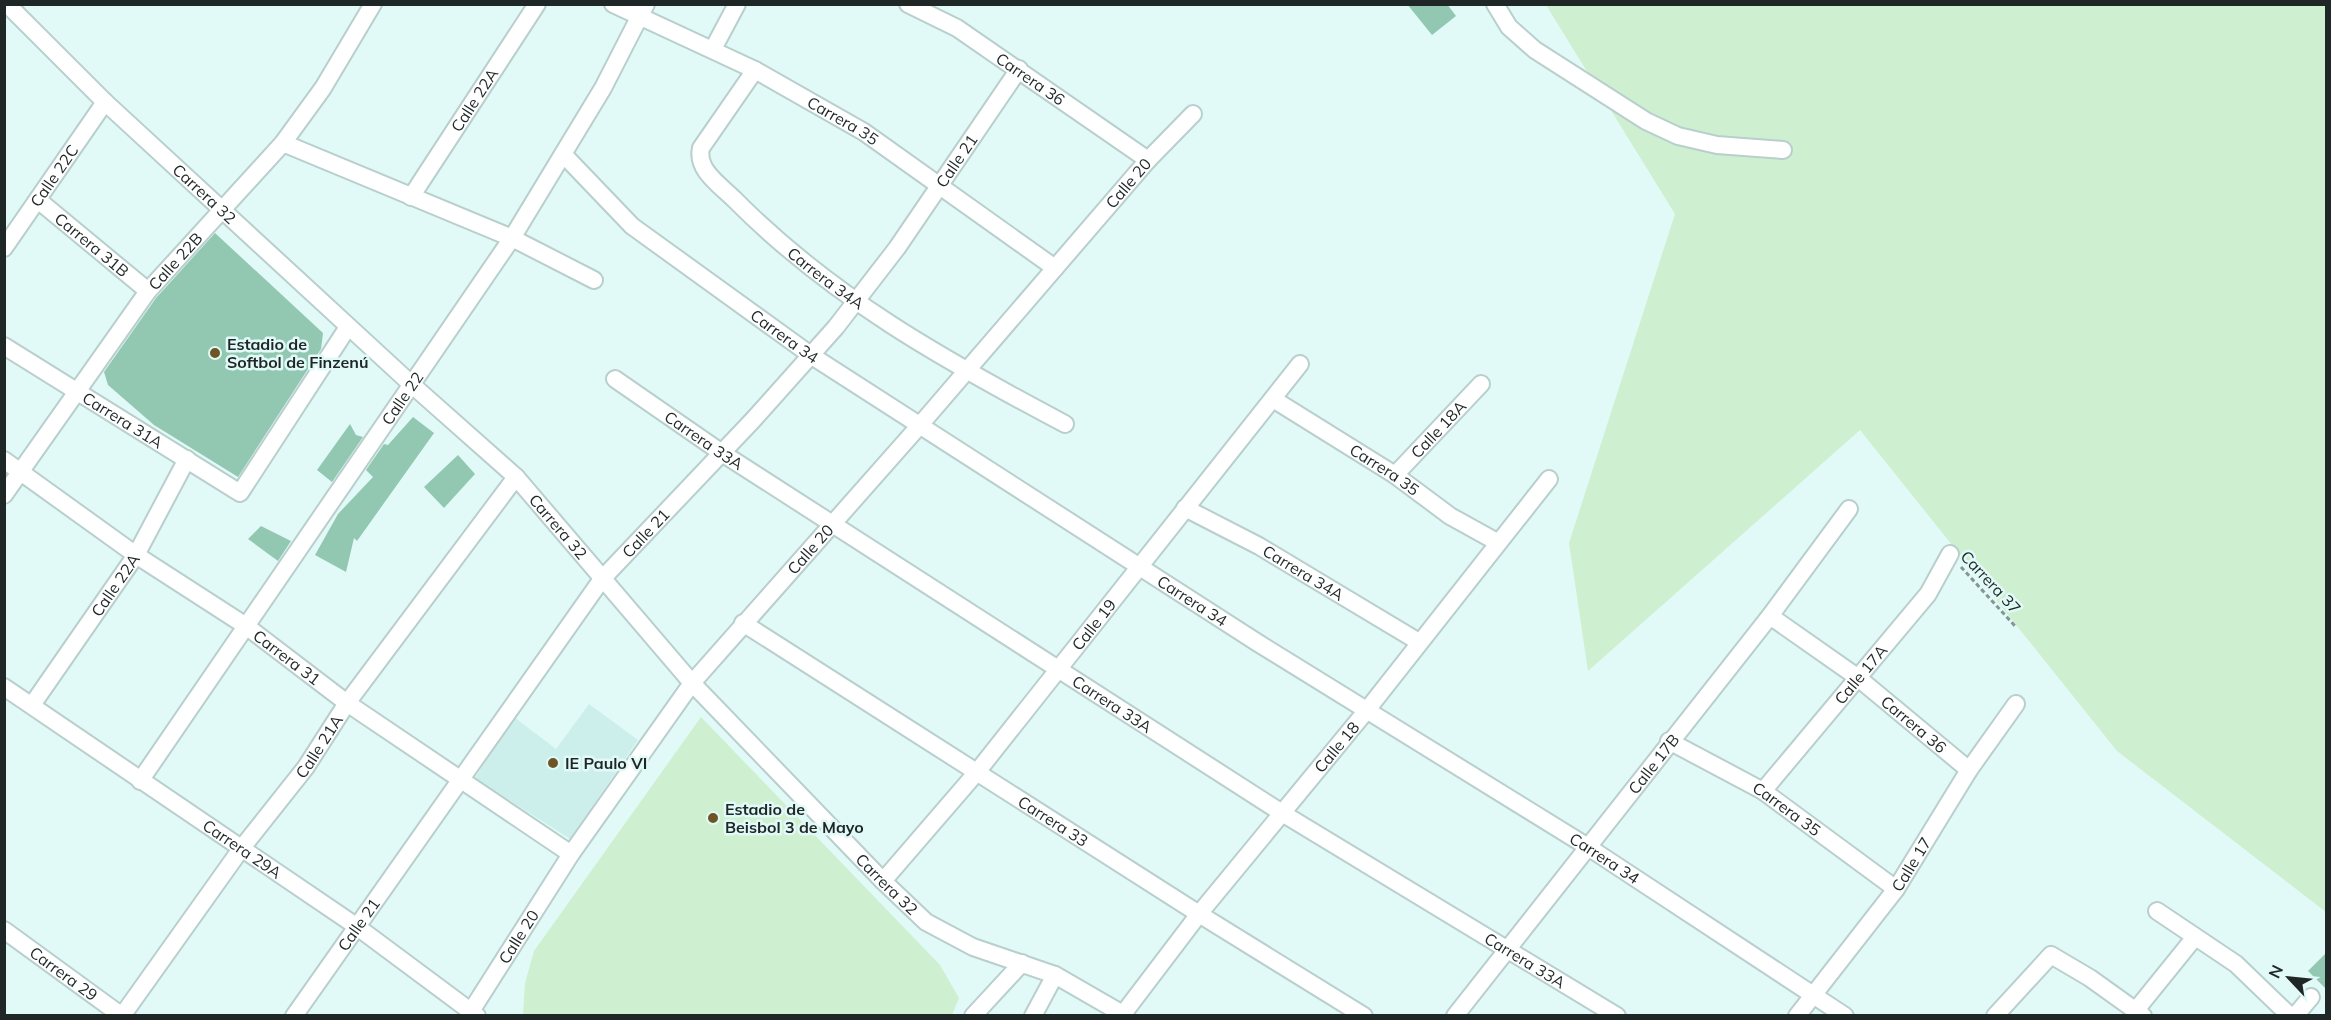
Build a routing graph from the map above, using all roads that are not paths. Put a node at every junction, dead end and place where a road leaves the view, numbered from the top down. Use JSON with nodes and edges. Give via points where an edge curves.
{"nodes":[{"id":1,"x":7,"y":4,"type":"edge"},
{"id":2,"x":373,"y":4,"type":"edge"},
{"id":3,"x":537,"y":4,"type":"edge"},
{"id":4,"x":613,"y":4,"type":"edge"},
{"id":5,"x":737,"y":4,"type":"edge"},
{"id":6,"x":908,"y":4,"type":"edge"},
{"id":7,"x":1495,"y":4,"type":"edge"},
{"id":8,"x":643,"y":10,"type":"edge"},
{"id":9,"x":713,"y":49,"type":"junction"},
{"id":10,"x":1019,"y":69,"type":"junction"},
{"id":11,"x":755,"y":70,"type":"junction"},
{"id":12,"x":105,"y":102,"type":"junction"},
{"id":13,"x":1193,"y":114,"type":"dead end"},
{"id":14,"x":283,"y":143,"type":"junction"},
{"id":15,"x":1783,"y":150,"type":"dead end"},
{"id":16,"x":563,"y":154,"type":"junction"},
{"id":17,"x":1148,"y":160,"type":"junction"},
{"id":18,"x":938,"y":186,"type":"junction"},
{"id":19,"x":411,"y":198,"type":"junction"},
{"id":20,"x":38,"y":200,"type":"junction"},
{"id":21,"x":220,"y":209,"type":"junction"},
{"id":22,"x":512,"y":238,"type":"junction"},
{"id":23,"x":4,"y":248,"type":"edge"},
{"id":24,"x":1055,"y":268,"type":"junction"},
{"id":25,"x":594,"y":280,"type":"dead end"},
{"id":26,"x":147,"y":291,"type":"junction"},
{"id":27,"x":854,"y":302,"type":"junction"},
{"id":28,"x":348,"y":327,"type":"junction"},
{"id":29,"x":4,"y":346,"type":"edge"},
{"id":30,"x":812,"y":356,"type":"junction"},
{"id":31,"x":1300,"y":364,"type":"dead end"},
{"id":32,"x":965,"y":371,"type":"junction"},
{"id":33,"x":615,"y":378,"type":"dead end"},
{"id":34,"x":410,"y":383,"type":"junction"},
{"id":35,"x":1481,"y":384,"type":"dead end"},
{"id":36,"x":78,"y":392,"type":"junction"},
{"id":37,"x":1273,"y":399,"type":"junction"},
{"id":38,"x":1065,"y":424,"type":"dead end"},
{"id":39,"x":921,"y":425,"type":"junction"},
{"id":40,"x":722,"y":453,"type":"junction"},
{"id":41,"x":187,"y":459,"type":"junction"},
{"id":42,"x":4,"y":460,"type":"edge"},
{"id":43,"x":22,"y":471,"type":"junction"},
{"id":44,"x":1395,"y":475,"type":"junction"},
{"id":45,"x":516,"y":477,"type":"junction"},
{"id":46,"x":1549,"y":479,"type":"dead end"},
{"id":47,"x":4,"y":495,"type":"edge"},
{"id":48,"x":1185,"y":508,"type":"junction"},
{"id":49,"x":1849,"y":510,"type":"dead end"},
{"id":50,"x":832,"y":523,"type":"junction"},
{"id":51,"x":1497,"y":542,"type":"junction"},
{"id":52,"x":1950,"y":554,"type":"road end"},
{"id":53,"x":136,"y":555,"type":"junction"},
{"id":54,"x":1138,"y":566,"type":"junction"},
{"id":55,"x":602,"y":579,"type":"junction"},
{"id":56,"x":1770,"y":616,"type":"junction"},
{"id":57,"x":743,"y":623,"type":"junction"},
{"id":58,"x":246,"y":626,"type":"junction"},
{"id":59,"x":1419,"y":642,"type":"junction"},
{"id":60,"x":1059,"y":667,"type":"junction"},
{"id":61,"x":1857,"y":677,"type":"junction"},
{"id":62,"x":692,"y":683,"type":"junction"},
{"id":63,"x":4,"y":687,"type":"edge"},
{"id":64,"x":347,"y":703,"type":"junction"},
{"id":65,"x":2016,"y":704,"type":"dead end"},
{"id":66,"x":32,"y":705,"type":"junction"},
{"id":67,"x":1367,"y":710,"type":"junction"},
{"id":68,"x":1669,"y":741,"type":"junction"},
{"id":69,"x":1969,"y":770,"type":"junction"},
{"id":70,"x":977,"y":772,"type":"junction"},
{"id":71,"x":460,"y":780,"type":"junction"},
{"id":72,"x":140,"y":781,"type":"junction"},
{"id":73,"x":1763,"y":791,"type":"junction"},
{"id":74,"x":1282,"y":813,"type":"junction"},
{"id":75,"x":1588,"y":847,"type":"junction"},
{"id":76,"x":241,"y":849,"type":"junction"},
{"id":77,"x":571,"y":854,"type":"junction"},
{"id":78,"x":883,"y":881,"type":"junction"},
{"id":79,"x":1896,"y":889,"type":"junction"},
{"id":80,"x":2157,"y":911,"type":"dead end"},
{"id":81,"x":1199,"y":914,"type":"junction"},
{"id":82,"x":356,"y":926,"type":"junction"},
{"id":83,"x":4,"y":930,"type":"edge"},
{"id":84,"x":2195,"y":937,"type":"junction"},
{"id":85,"x":1507,"y":951,"type":"junction"},
{"id":86,"x":1022,"y":963,"type":"junction"},
{"id":87,"x":1055,"y":975,"type":"junction"},
{"id":88,"x":1815,"y":995,"type":"junction"},
{"id":89,"x":2302,"y":1010,"type":"edge"},
{"id":90,"x":2140,"y":1013,"type":"edge"},
{"id":91,"x":472,"y":1014,"type":"edge"},
{"id":92,"x":1124,"y":1015,"type":"edge"},
{"id":93,"x":122,"y":1016,"type":"edge"},
{"id":94,"x":294,"y":1016,"type":"edge"},
{"id":95,"x":974,"y":1016,"type":"edge"},
{"id":96,"x":1033,"y":1016,"type":"edge"},
{"id":97,"x":1364,"y":1016,"type":"edge"},
{"id":98,"x":1455,"y":1016,"type":"edge"},
{"id":99,"x":1617,"y":1016,"type":"edge"},
{"id":100,"x":1797,"y":1016,"type":"edge"},
{"id":101,"x":1845,"y":1016,"type":"edge"},
{"id":102,"x":1995,"y":1016,"type":"edge"}],
"edges":[{"from":1,"to":12,"type":"street","name":"Carrera 32"},
{"from":2,"to":14,"type":"street","name":"Calle 22B","via":[[323,88]]},
{"from":3,"to":19,"type":"street","name":"Calle 22A"},
{"from":4,"to":8,"type":"street","name":"Carrera 35"},
{"from":5,"to":9,"type":"street"},
{"from":6,"to":10,"type":"street","name":"Carrera 36","via":[[957,28]]},
{"from":7,"to":15,"type":"street","via":[[1509,27],[1534,50],[1646,121],[1678,136],[1717,145]]},
{"from":8,"to":9,"type":"street","name":"Carrera 35"},
{"from":8,"to":16,"type":"street","name":"Calle 22"},
{"from":9,"to":11,"type":"street","name":"Carrera 35"},
{"from":10,"to":17,"type":"street","name":"Carrera 36"},
{"from":10,"to":18,"type":"street","name":"Calle 21"},
{"from":11,"to":18,"type":"street","name":"Carrera 35","via":[[864,132]]},
{"from":11,"to":27,"type":"street","name":"Carrera 34A","via":[[701,148],[699,157],[704,169],[750,215]]},
{"from":12,"to":20,"type":"street","name":"Calle 22C"},
{"from":12,"to":21,"type":"street","name":"Carrera 32"},
{"from":13,"to":17,"type":"street","name":"Calle 20"},
{"from":14,"to":19,"type":"street"},
{"from":14,"to":21,"type":"street","name":"Calle 22B"},
{"from":16,"to":22,"type":"street","name":"Calle 22"},
{"from":16,"to":30,"type":"street","name":"Carrera 34","via":[[632,226]]},
{"from":17,"to":24,"type":"street","name":"Calle 20"},
{"from":18,"to":24,"type":"street","name":"Carrera 35"},
{"from":18,"to":27,"type":"street","name":"Calle 21","via":[[897,248]]},
{"from":19,"to":22,"type":"street"},
{"from":20,"to":23,"type":"street","name":"Calle 22C"},
{"from":20,"to":26,"type":"street","name":"Carrera 31B"},
{"from":21,"to":26,"type":"street","name":"Calle 22B"},
{"from":21,"to":28,"type":"street","name":"Carrera 32"},
{"from":22,"to":25,"type":"street"},
{"from":22,"to":34,"type":"street","name":"Calle 22"},
{"from":24,"to":32,"type":"street","name":"Calle 20"},
{"from":26,"to":36,"type":"street","name":"Calle 22B"},
{"from":27,"to":30,"type":"street","name":"Calle 21"},
{"from":27,"to":32,"type":"street","name":"Carrera 34A"},
{"from":28,"to":34,"type":"street","name":"Carrera 32"},
{"from":28,"to":41,"type":"street","name":"Carrera 31A","via":[[240,493]]},
{"from":29,"to":36,"type":"street","name":"Carrera 31A"},
{"from":30,"to":39,"type":"street","name":"Carrera 34"},
{"from":30,"to":40,"type":"street","name":"Calle 21"},
{"from":31,"to":37,"type":"street","name":"Calle 19"},
{"from":32,"to":38,"type":"street","name":"Carrera 34A"},
{"from":32,"to":39,"type":"street","name":"Calle 20"},
{"from":33,"to":40,"type":"street","name":"Carrera 33A"},
{"from":34,"to":45,"type":"street","name":"Carrera 32"},
{"from":34,"to":58,"type":"street","name":"Calle 22"},
{"from":35,"to":44,"type":"street","name":"Calle 18A"},
{"from":36,"to":41,"type":"street","name":"Carrera 31A"},
{"from":36,"to":43,"type":"street","name":"Calle 22B"},
{"from":37,"to":44,"type":"street","name":"Carrera 35"},
{"from":37,"to":48,"type":"street","name":"Calle 19"},
{"from":39,"to":50,"type":"street","name":"Calle 20"},
{"from":39,"to":54,"type":"street","name":"Carrera 34"},
{"from":40,"to":50,"type":"street","name":"Carrera 33A"},
{"from":40,"to":55,"type":"street","name":"Calle 21"},
{"from":41,"to":53,"type":"street","name":"Calle 22A"},
{"from":42,"to":43,"type":"street","name":"Carrera 31"},
{"from":43,"to":47,"type":"street","name":"Calle 22B"},
{"from":43,"to":53,"type":"street","name":"Carrera 31"},
{"from":44,"to":51,"type":"street","name":"Carrera 35","via":[[1450,516]]},
{"from":45,"to":55,"type":"street","name":"Carrera 32"},
{"from":45,"to":64,"type":"street","name":"Calle 21A"},
{"from":46,"to":51,"type":"street","name":"Calle 18"},
{"from":48,"to":54,"type":"street","name":"Calle 19"},
{"from":48,"to":59,"type":"street","name":"Carrera 34A","via":[[1259,546]]},
{"from":49,"to":56,"type":"street","name":"Calle 17B"},
{"from":50,"to":57,"type":"street","name":"Calle 20"},
{"from":50,"to":60,"type":"street","name":"Carrera 33A"},
{"from":51,"to":59,"type":"street","name":"Calle 18"},
{"from":52,"to":61,"type":"street","name":"Calle 17A","via":[[1928,594]]},
{"from":53,"to":58,"type":"street","name":"Carrera 31"},
{"from":53,"to":66,"type":"street","name":"Calle 22A"},
{"from":54,"to":60,"type":"street","name":"Calle 19"},
{"from":54,"to":67,"type":"street","name":"Carrera 34"},
{"from":55,"to":62,"type":"street","name":"Carrera 32"},
{"from":55,"to":71,"type":"street","name":"Calle 21"},
{"from":56,"to":61,"type":"street","name":"Carrera 36"},
{"from":56,"to":68,"type":"street","name":"Calle 17B"},
{"from":57,"to":62,"type":"street","name":"Calle 20"},
{"from":57,"to":70,"type":"street","name":"Carrera 33"},
{"from":58,"to":64,"type":"street","name":"Carrera 31"},
{"from":58,"to":72,"type":"street","name":"Calle 22"},
{"from":59,"to":67,"type":"street","name":"Calle 18"},
{"from":60,"to":70,"type":"street","name":"Calle 19"},
{"from":60,"to":74,"type":"street","name":"Carrera 33A"},
{"from":61,"to":69,"type":"street","name":"Carrera 36"},
{"from":61,"to":73,"type":"street","name":"Calle 17A"},
{"from":62,"to":77,"type":"street","name":"Calle 20"},
{"from":62,"to":78,"type":"street","name":"Carrera 32"},
{"from":63,"to":66,"type":"street","name":"Carrera 29A"},
{"from":64,"to":71,"type":"street","name":"Carrera 31"},
{"from":64,"to":76,"type":"street","name":"Calle 21A","via":[[306,766]]},
{"from":65,"to":69,"type":"street","name":"Calle 17"},
{"from":66,"to":72,"type":"street","name":"Carrera 29A"},
{"from":67,"to":74,"type":"street","name":"Calle 18"},
{"from":67,"to":75,"type":"street","name":"Carrera 34"},
{"from":68,"to":73,"type":"street","name":"Carrera 35"},
{"from":68,"to":75,"type":"street","name":"Calle 17B"},
{"from":69,"to":79,"type":"street","name":"Calle 17"},
{"from":70,"to":78,"type":"street","name":"Calle 19"},
{"from":70,"to":81,"type":"street","name":"Carrera 33"},
{"from":71,"to":77,"type":"street","name":"Carrera 31"},
{"from":71,"to":82,"type":"street","name":"Calle 21"},
{"from":72,"to":76,"type":"street","name":"Carrera 29A"},
{"from":73,"to":79,"type":"street","name":"Carrera 35"},
{"from":74,"to":81,"type":"street","name":"Calle 18"},
{"from":74,"to":85,"type":"street","name":"Carrera 33A"},
{"from":75,"to":85,"type":"street","name":"Calle 17B"},
{"from":75,"to":88,"type":"street","name":"Carrera 34"},
{"from":76,"to":82,"type":"street","name":"Carrera 29A"},
{"from":76,"to":93,"type":"street","name":"Calle 21A"},
{"from":77,"to":91,"type":"street","name":"Calle 20"},
{"from":78,"to":86,"type":"street","name":"Carrera 32","via":[[926,922],[973,946]]},
{"from":79,"to":88,"type":"street","name":"Calle 17"},
{"from":80,"to":84,"type":"street"},
{"from":81,"to":92,"type":"street","name":"Calle 18"},
{"from":81,"to":97,"type":"street","name":"Carrera 33"},
{"from":82,"to":91,"type":"street","name":"Carrera 29A"},
{"from":82,"to":94,"type":"street","name":"Calle 21"},
{"from":83,"to":93,"type":"street","name":"Carrera 29"},
{"from":84,"to":89,"type":"street"},
{"from":84,"to":90,"type":"street"},
{"from":85,"to":98,"type":"street","name":"Calle 17B"},
{"from":85,"to":99,"type":"street","name":"Carrera 33A"},
{"from":86,"to":87,"type":"street","name":"Carrera 32"},
{"from":86,"to":95,"type":"street"},
{"from":87,"to":92,"type":"street","name":"Carrera 32"},
{"from":87,"to":96,"type":"street"},
{"from":88,"to":100,"type":"street","name":"Calle 17"},
{"from":88,"to":101,"type":"street","name":"Carrera 34"},
{"from":90,"to":102,"type":"street","via":[[2051,955]]}]}
